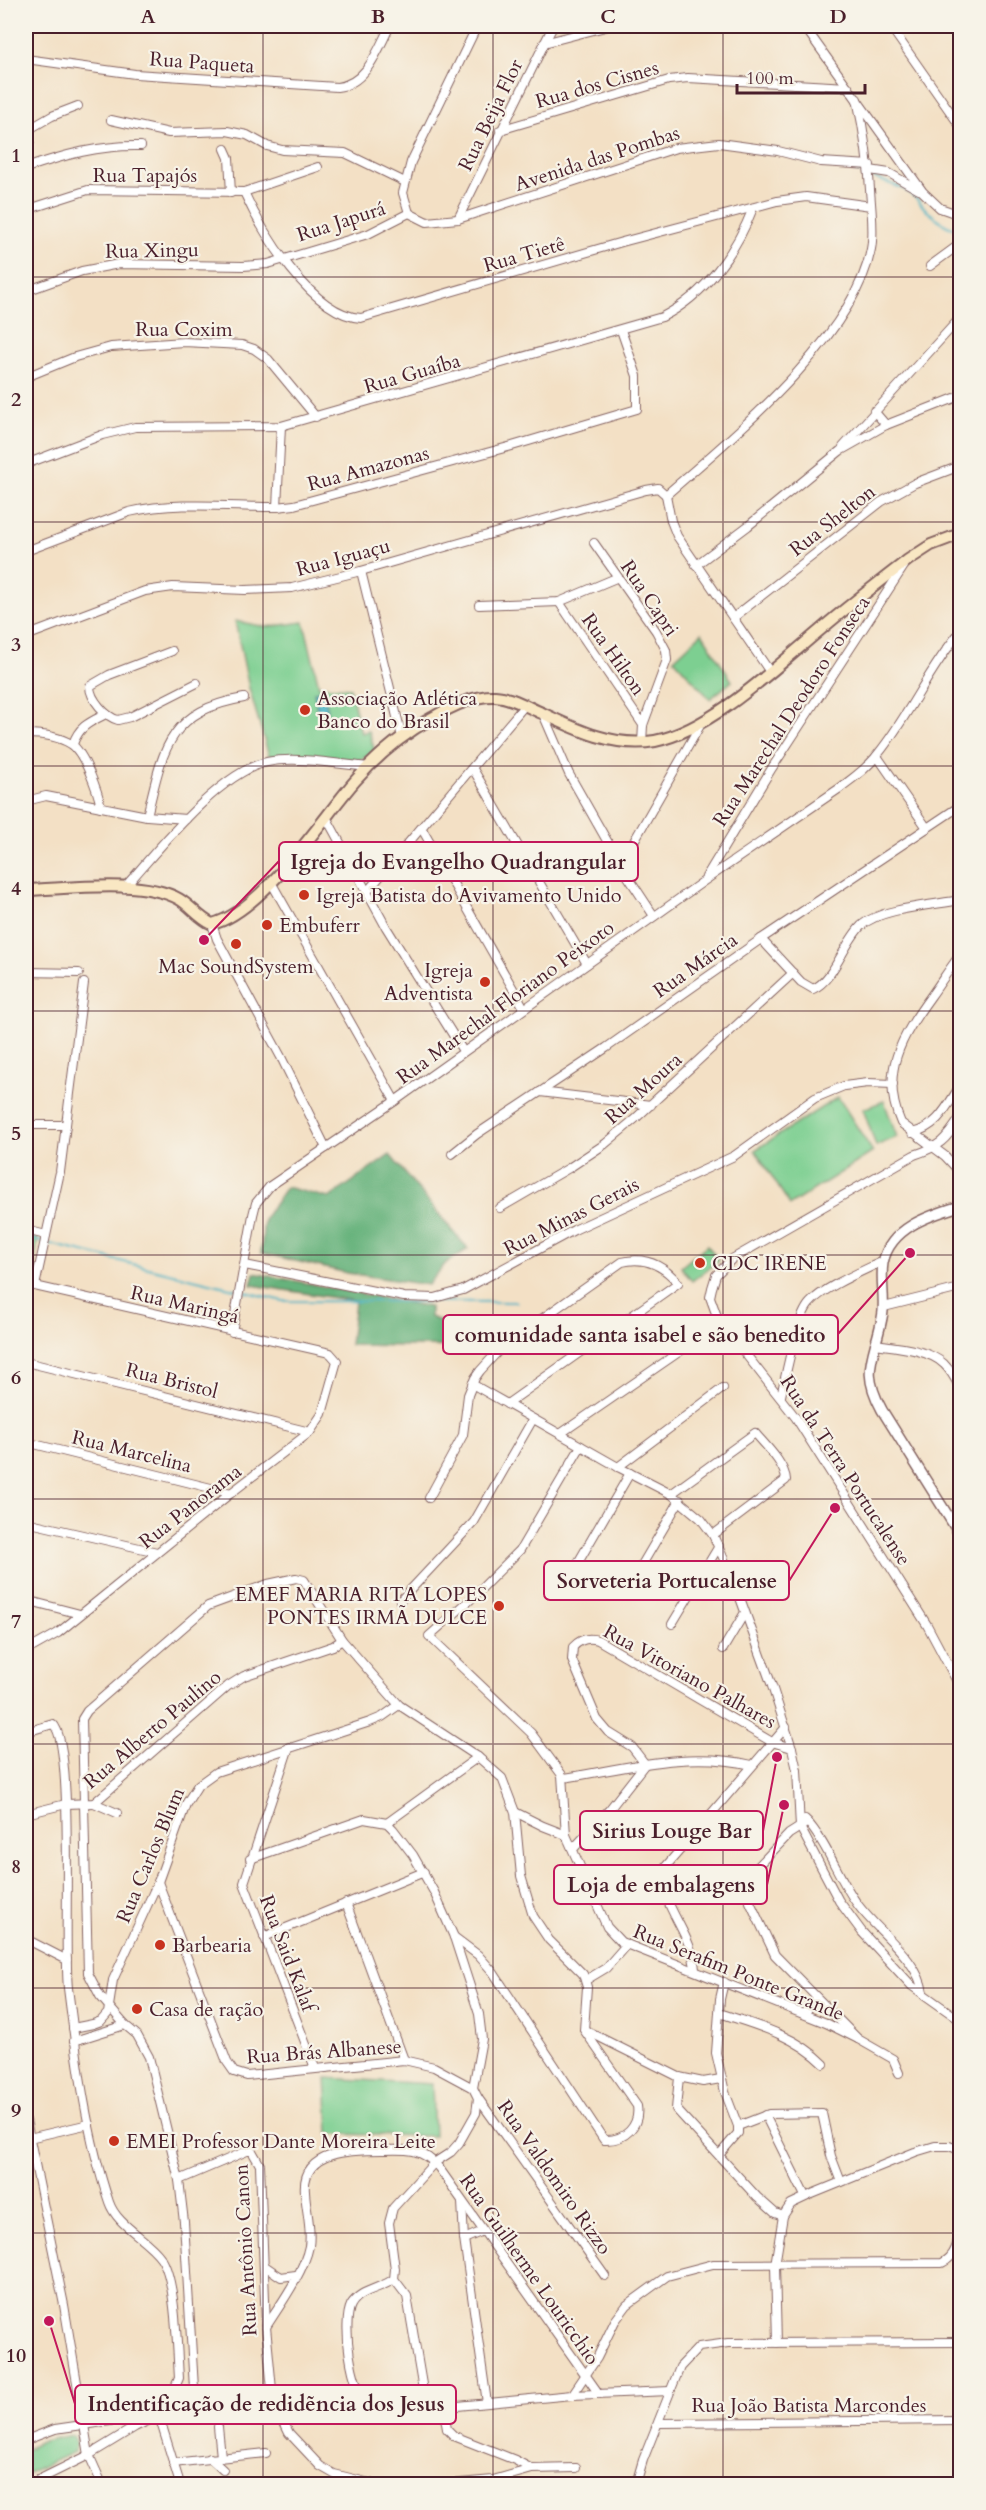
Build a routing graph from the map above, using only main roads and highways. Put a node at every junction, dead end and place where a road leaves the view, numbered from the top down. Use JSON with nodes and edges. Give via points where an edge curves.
{"nodes":[{"id":1,"x":960,"y":534,"type":"edge"},
{"id":2,"x":31,"y":890,"type":"edge"}],
"edges":[{"from":1,"to":2,"type":"main road","via":[[931,545],[908,560],[770,672],[702,721],[666,739],[608,740],[502,697],[472,699],[431,718],[368,767],[271,882],[229,919],[212,924],[164,893],[124,888]]}]}
